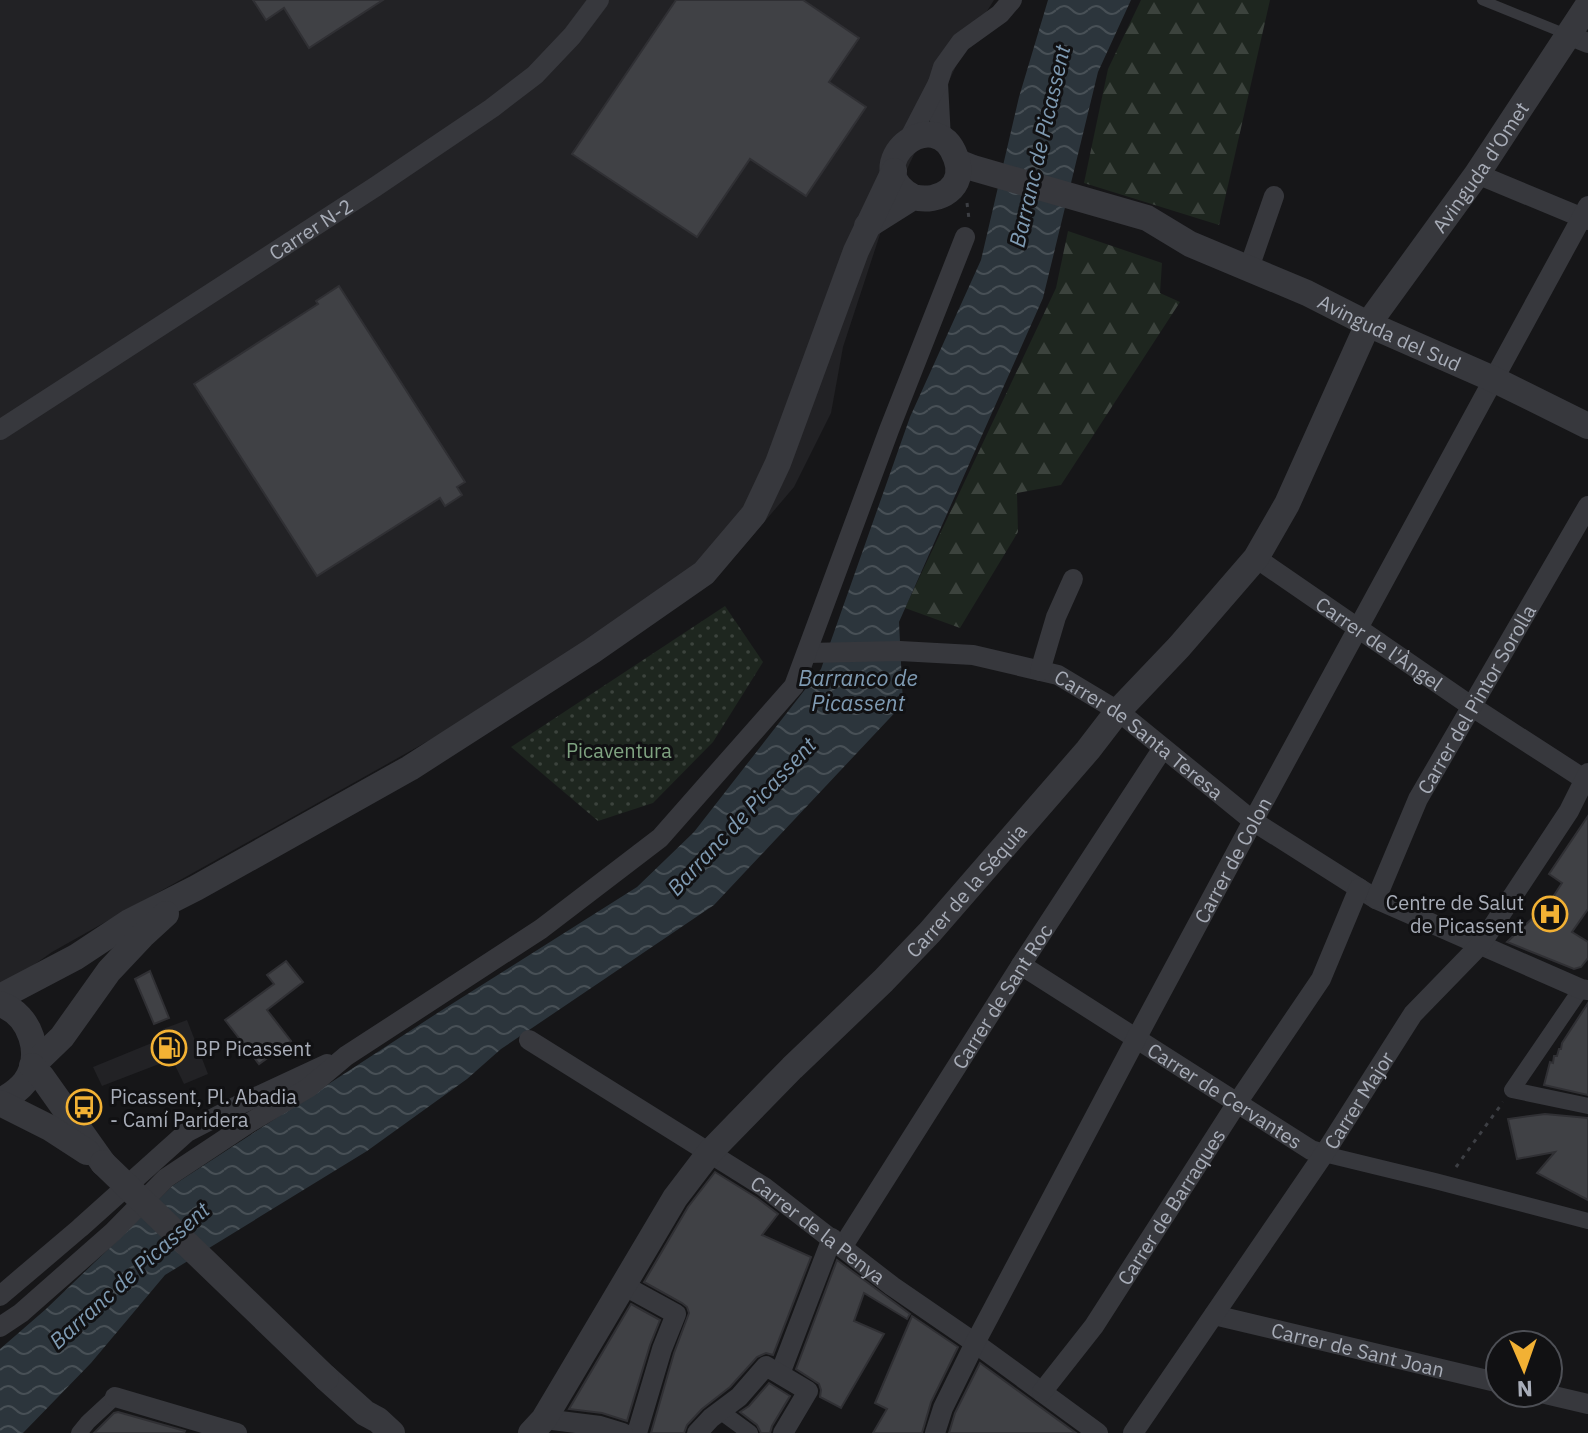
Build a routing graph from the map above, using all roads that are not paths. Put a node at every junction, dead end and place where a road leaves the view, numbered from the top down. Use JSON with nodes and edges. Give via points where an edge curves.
{"nodes":[{"id":1,"x":599,"y":0,"type":"edge"},
{"id":2,"x":1012,"y":0,"type":"edge"},
{"id":3,"x":1482,"y":0,"type":"edge"},
{"id":4,"x":1588,"y":5,"type":"edge"},
{"id":5,"x":1578,"y":39,"type":"edge"},
{"id":6,"x":938,"y":83,"type":"junction"},
{"id":7,"x":909,"y":139,"type":"junction"},
{"id":8,"x":941,"y":139,"type":"junction"},
{"id":9,"x":894,"y":171,"type":"junction"},
{"id":10,"x":1477,"y":174,"type":"junction"},
{"id":11,"x":958,"y":178,"type":"junction"},
{"id":12,"x":1274,"y":196,"type":"dead end"},
{"id":13,"x":913,"y":197,"type":"junction"},
{"id":14,"x":1586,"y":215,"type":"edge"},
{"id":15,"x":867,"y":226,"type":"junction"},
{"id":16,"x":965,"y":237,"type":"road end"},
{"id":17,"x":1249,"y":268,"type":"junction"},
{"id":18,"x":1368,"y":324,"type":"junction"},
{"id":19,"x":1493,"y":379,"type":"junction"},
{"id":20,"x":1588,"y":426,"type":"edge"},
{"id":21,"x":0,"y":430,"type":"edge"},
{"id":22,"x":1588,"y":506,"type":"edge"},
{"id":23,"x":1256,"y":558,"type":"junction"},
{"id":24,"x":1073,"y":579,"type":"dead end"},
{"id":25,"x":1359,"y":628,"type":"junction"},
{"id":26,"x":807,"y":653,"type":"junction"},
{"id":27,"x":1040,"y":671,"type":"junction"},
{"id":28,"x":1471,"y":706,"type":"junction"},
{"id":29,"x":1118,"y":711,"type":"junction"},
{"id":30,"x":1163,"y":748,"type":"junction"},
{"id":31,"x":1586,"y":776,"type":"edge"},
{"id":32,"x":1579,"y":813,"type":"edge"},
{"id":33,"x":1253,"y":821,"type":"junction"},
{"id":34,"x":196,"y":888,"type":"junction"},
{"id":35,"x":1368,"y":894,"type":"junction"},
{"id":36,"x":1481,"y":944,"type":"junction"},
{"id":37,"x":1021,"y":965,"type":"junction"},
{"id":38,"x":1586,"y":987,"type":"edge"},
{"id":39,"x":0,"y":997,"type":"edge"},
{"id":40,"x":0,"y":1004,"type":"edge"},
{"id":41,"x":62,"y":1037,"type":"junction"},
{"id":42,"x":1136,"y":1039,"type":"junction"},
{"id":43,"x":529,"y":1040,"type":"dead end"},
{"id":44,"x":346,"y":1056,"type":"junction"},
{"id":45,"x":32,"y":1066,"type":"junction"},
{"id":46,"x":0,"y":1102,"type":"edge"},
{"id":47,"x":1237,"y":1103,"type":"junction"},
{"id":48,"x":1588,"y":1106,"type":"edge"},
{"id":49,"x":66,"y":1113,"type":"junction"},
{"id":50,"x":710,"y":1152,"type":"junction"},
{"id":51,"x":1324,"y":1154,"type":"junction"},
{"id":52,"x":103,"y":1163,"type":"junction"},
{"id":53,"x":1588,"y":1221,"type":"edge"},
{"id":54,"x":838,"y":1242,"type":"junction"},
{"id":55,"x":623,"y":1285,"type":"junction"},
{"id":56,"x":0,"y":1296,"type":"edge"},
{"id":57,"x":1214,"y":1315,"type":"junction"},
{"id":58,"x":0,"y":1327,"type":"edge"},
{"id":59,"x":975,"y":1343,"type":"junction"},
{"id":60,"x":780,"y":1374,"type":"junction"},
{"id":61,"x":1484,"y":1379,"type":"edge"},
{"id":62,"x":1042,"y":1392,"type":"junction"},
{"id":63,"x":115,"y":1397,"type":"joint"},
{"id":64,"x":1564,"y":1398,"type":"edge"},
{"id":65,"x":1588,"y":1404,"type":"edge"},
{"id":66,"x":720,"y":1411,"type":"junction"},
{"id":67,"x":367,"y":1423,"type":"edge"},
{"id":68,"x":538,"y":1426,"type":"edge"},
{"id":69,"x":79,"y":1433,"type":"edge"},
{"id":70,"x":237,"y":1433,"type":"edge"},
{"id":71,"x":392,"y":1433,"type":"edge"},
{"id":72,"x":623,"y":1433,"type":"edge"},
{"id":73,"x":637,"y":1433,"type":"edge"},
{"id":74,"x":697,"y":1433,"type":"edge"},
{"id":75,"x":750,"y":1433,"type":"edge"},
{"id":76,"x":783,"y":1433,"type":"edge"},
{"id":77,"x":935,"y":1433,"type":"edge"},
{"id":78,"x":1098,"y":1433,"type":"edge"},
{"id":79,"x":1133,"y":1433,"type":"edge"}],
"edges":[{"from":1,"to":21,"type":"street","name":"Carrer N-2","via":[[535,75],[492,108]]},
{"from":2,"to":6,"type":"street","via":[[961,42]]},
{"from":3,"to":5,"type":"lane"},
{"from":4,"to":5,"type":"street","name":"Avinguda d'Omet"},
{"from":5,"to":10,"type":"street","name":"Avinguda d'Omet"},
{"from":6,"to":7,"type":"street"},
{"from":6,"to":8,"type":"street"},
{"from":7,"to":8,"type":"street"},
{"from":7,"to":9,"type":"street","via":[[896,154]]},
{"from":8,"to":11,"type":"street","via":[[953,149]]},
{"from":9,"to":13,"type":"street","via":[[896,182]]},
{"from":9,"to":15,"type":"street"},
{"from":10,"to":14,"type":"street"},
{"from":10,"to":18,"type":"street","name":"Avinguda d'Omet"},
{"from":11,"to":13,"type":"street","via":[[943,195]]},
{"from":11,"to":17,"type":"street","name":"Avinguda del Sud","via":[[994,182],[1082,214],[1143,226]]},
{"from":12,"to":17,"type":"street"},
{"from":13,"to":15,"type":"street"},
{"from":14,"to":19,"type":"street","name":"Carrer de Colon"},
{"from":15,"to":34,"type":"street","via":[[778,463],[754,514],[704,573],[410,768]]},
{"from":16,"to":26,"type":"street"},
{"from":17,"to":18,"type":"street","name":"Avinguda del Sud"},
{"from":18,"to":19,"type":"street","name":"Avinguda del Sud"},
{"from":18,"to":23,"type":"street","name":"Carrer de la Séquia","via":[[1287,504]]},
{"from":19,"to":20,"type":"street","name":"Avinguda del Sud"},
{"from":19,"to":25,"type":"street","name":"Carrer de Colon"},
{"from":22,"to":28,"type":"street","name":"Carrer del Pintor Sorolla"},
{"from":23,"to":25,"type":"street","name":"Carrer de l'Àngel"},
{"from":23,"to":29,"type":"street","name":"Carrer de la Séquia"},
{"from":24,"to":27,"type":"street"},
{"from":25,"to":28,"type":"street","name":"Carrer de l'Àngel"},
{"from":25,"to":33,"type":"street","name":"Carrer de Colon"},
{"from":26,"to":27,"type":"street","name":"Carrer de Santa Teresa","via":[[973,655]]},
{"from":26,"to":44,"type":"street","via":[[794,686],[660,838],[541,929]]},
{"from":27,"to":29,"type":"street","name":"Carrer de Santa Teresa","via":[[1058,675]]},
{"from":28,"to":31,"type":"street","name":"Carrer de l'Àngel"},
{"from":28,"to":35,"type":"street","name":"Carrer del Pintor Sorolla"},
{"from":29,"to":30,"type":"street","name":"Carrer de Santa Teresa"},
{"from":29,"to":50,"type":"street","name":"Carrer de la Séquia","via":[[930,932]]},
{"from":30,"to":33,"type":"street","name":"Carrer de Santa Teresa"},
{"from":30,"to":37,"type":"street","name":"Carrer de Sant Roc"},
{"from":31,"to":32,"type":"street","name":"Carrer Major"},
{"from":32,"to":36,"type":"street","name":"Carrer Major"},
{"from":33,"to":35,"type":"street","name":"Carrer de Santa Teresa"},
{"from":33,"to":42,"type":"street","name":"Carrer de Colon"},
{"from":34,"to":39,"type":"street"},
{"from":34,"to":41,"type":"street","via":[[109,971]]},
{"from":35,"to":36,"type":"street","name":"Carrer de Santa Teresa"},
{"from":35,"to":47,"type":"street","name":"Carrer de Barraques","via":[[1321,979]]},
{"from":36,"to":38,"type":"street","name":"Carrer de Santa Teresa"},
{"from":36,"to":51,"type":"street","name":"Carrer Major","via":[[1413,1014]]},
{"from":37,"to":42,"type":"street","name":"Carrer de Cervantes"},
{"from":37,"to":54,"type":"street","name":"Carrer de Sant Roc"},
{"from":38,"to":48,"type":"street","via":[[1512,1090]]},
{"from":40,"to":45,"type":"street","via":[[26,1024],[34,1051]]},
{"from":41,"to":45,"type":"street"},
{"from":41,"to":49,"type":"street","via":[[57,1061]]},
{"from":42,"to":47,"type":"street","name":"Carrer de Cervantes"},
{"from":42,"to":59,"type":"street","name":"Carrer de Colon"},
{"from":43,"to":50,"type":"street","name":"Carrer de la Penya"},
{"from":44,"to":56,"type":"street","via":[[187,1132]]},
{"from":44,"to":58,"type":"street","via":[[308,1088],[166,1178],[113,1232]]},
{"from":45,"to":46,"type":"street","via":[[25,1081]]},
{"from":45,"to":49,"type":"street"},
{"from":46,"to":52,"type":"street"},
{"from":47,"to":51,"type":"street","name":"Carrer de Cervantes"},
{"from":47,"to":62,"type":"street","name":"Carrer de Barraques","via":[[1094,1326]]},
{"from":49,"to":52,"type":"street"},
{"from":50,"to":54,"type":"street","name":"Carrer de la Penya"},
{"from":50,"to":55,"type":"street","name":"Carrer de la Séquia","via":[[675,1198]]},
{"from":51,"to":53,"type":"street","name":"Carrer de Cervantes"},
{"from":51,"to":57,"type":"street","name":"Carrer Major"},
{"from":52,"to":67,"type":"street","bridge":true},
{"from":54,"to":59,"type":"street","name":"Carrer de la Penya"},
{"from":54,"to":60,"type":"street","name":"Carrer de Sant Roc"},
{"from":55,"to":68,"type":"street","name":"Carrer de la Séquia"},
{"from":55,"to":73,"type":"street","via":[[676,1314]]},
{"from":57,"to":61,"type":"street","name":"Carrer de Sant Joan"},
{"from":57,"to":79,"type":"street","name":"Carrer Major"},
{"from":59,"to":62,"type":"street","name":"Carrer de la Penya"},
{"from":59,"to":77,"type":"street","name":"Carrer de Colon"},
{"from":60,"to":66,"type":"street","via":[[766,1366]]},
{"from":60,"to":76,"type":"street","via":[[808,1391]]},
{"from":62,"to":78,"type":"street","name":"Carrer de la Penya"},
{"from":63,"to":69,"type":"street"},
{"from":63,"to":70,"type":"street"},
{"from":64,"to":65,"type":"street"},
{"from":66,"to":74,"type":"street"},
{"from":66,"to":75,"type":"street"},
{"from":67,"to":71,"type":"street","via":[[378,1420]]},
{"from":68,"to":72,"type":"street","via":[[600,1426]]}]}
